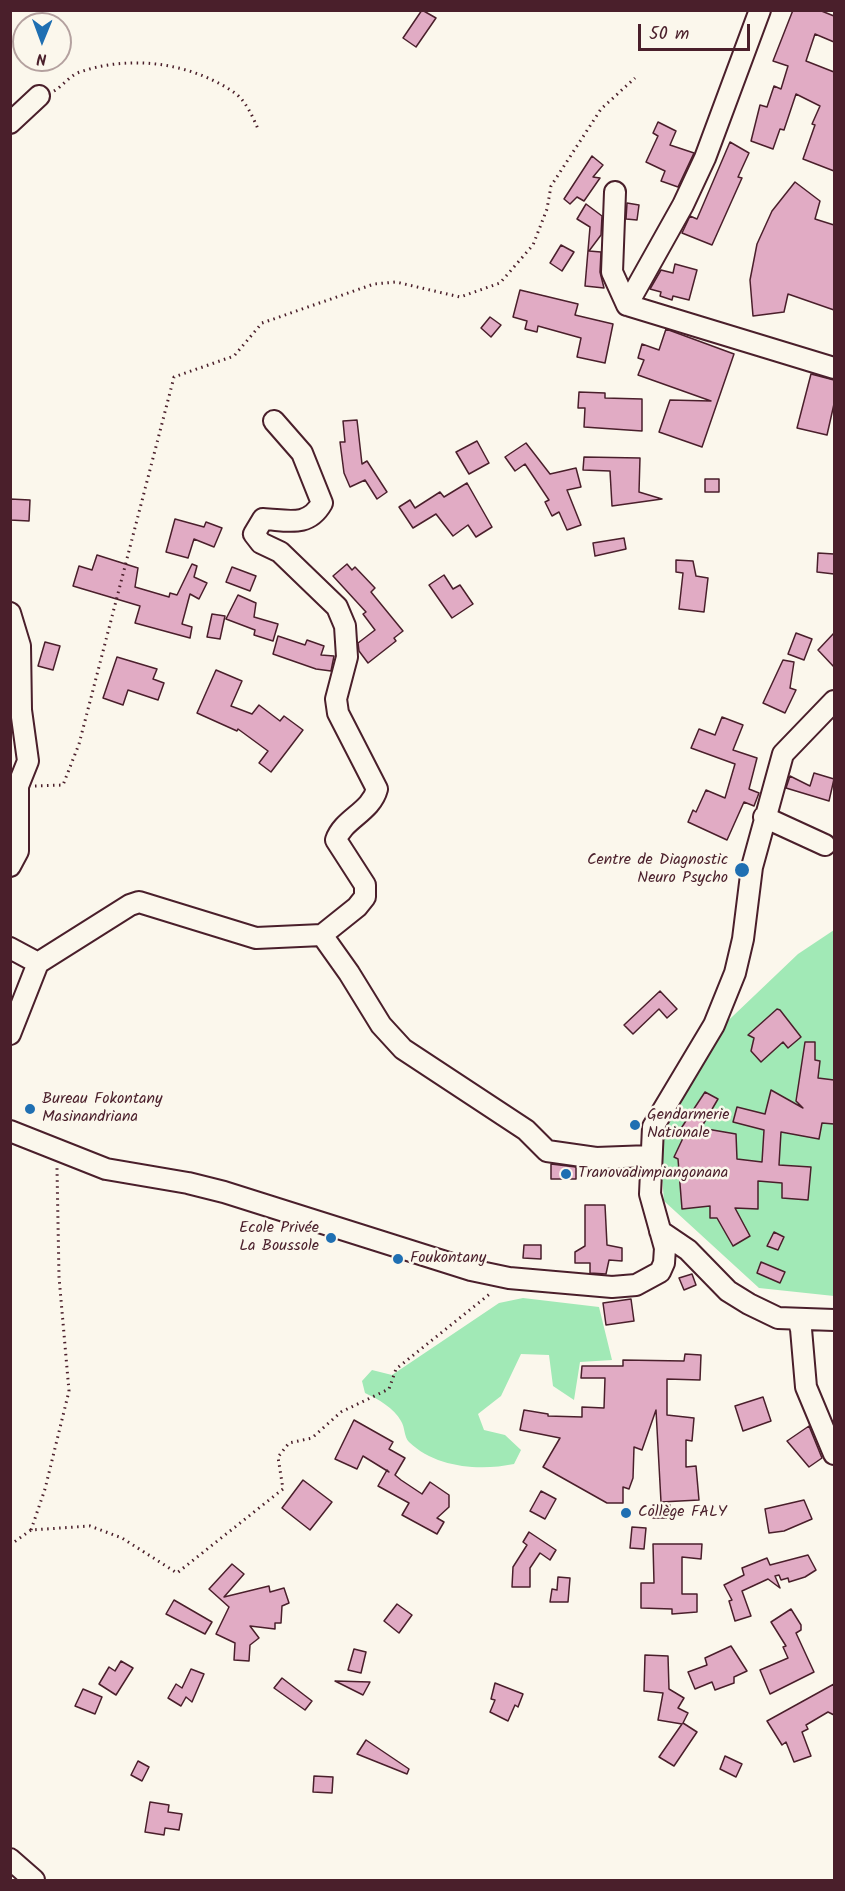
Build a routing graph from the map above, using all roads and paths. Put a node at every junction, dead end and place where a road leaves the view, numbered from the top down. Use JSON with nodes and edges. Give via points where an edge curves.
{"nodes":[{"id":1,"x":760,"y":10,"type":"edge"},
{"id":2,"x":635,"y":78,"type":"dead end"},
{"id":3,"x":39,"y":96,"type":"joint"},
{"id":4,"x":10,"y":123,"type":"edge"},
{"id":5,"x":258,"y":129,"type":"dead end"},
{"id":6,"x":615,"y":192,"type":"dead end"},
{"id":7,"x":627,"y":305,"type":"junction"},
{"id":8,"x":834,"y":368,"type":"edge"},
{"id":9,"x":274,"y":421,"type":"dead end"},
{"id":10,"x":10,"y":613,"type":"edge"},
{"id":11,"x":834,"y":701,"type":"edge"},
{"id":12,"x":18,"y":786,"type":"junction"},
{"id":13,"x":764,"y":818,"type":"junction"},
{"id":14,"x":825,"y":845,"type":"dead end"},
{"id":15,"x":10,"y":866,"type":"edge"},
{"id":16,"x":322,"y":935,"type":"junction"},
{"id":17,"x":10,"y":948,"type":"edge"},
{"id":18,"x":38,"y":963,"type":"junction"},
{"id":19,"x":10,"y":1035,"type":"edge"},
{"id":20,"x":10,"y":1131,"type":"edge"},
{"id":21,"x":57,"y":1151,"type":"junction"},
{"id":22,"x":650,"y":1156,"type":"junction"},
{"id":23,"x":660,"y":1231,"type":"junction"},
{"id":24,"x":509,"y":1278,"type":"junction"},
{"id":25,"x":798,"y":1320,"type":"junction"},
{"id":26,"x":834,"y":1320,"type":"edge"},
{"id":27,"x":834,"y":1454,"type":"edge"},
{"id":28,"x":31,"y":1530,"type":"junction"},
{"id":29,"x":10,"y":1545,"type":"edge"},
{"id":30,"x":10,"y":1859,"type":"edge"},
{"id":31,"x":34,"y":1881,"type":"edge"}],
"edges":[{"from":1,"to":7,"type":"street","via":[[705,158]]},
{"from":2,"to":12,"type":"path","via":[[595,118],[551,186],[533,245],[500,283],[460,297],[396,282],[374,284],[262,322],[234,356],[174,377],[79,744],[63,784]]},
{"from":3,"to":4,"type":"street"},
{"from":3,"to":5,"type":"path","via":[[57,90],[77,72],[119,62],[164,63],[233,91],[250,110]]},
{"from":6,"to":7,"type":"street","via":[[612,268]]},
{"from":7,"to":8,"type":"street"},
{"from":9,"to":16,"type":"street","via":[[302,453],[322,503],[315,516],[302,521],[263,519],[254,534],[261,543],[280,552],[337,607],[345,626],[347,657],[336,699],[338,713],[377,789],[374,800],[339,832],[336,840],[364,885],[365,897]]},
{"from":10,"to":12,"type":"street","via":[[20,646],[21,710],[28,761]]},
{"from":11,"to":13,"type":"street","via":[[783,754]]},
{"from":12,"to":15,"type":"street","via":[[18,850]]},
{"from":13,"to":14,"type":"street"},
{"from":13,"to":22,"type":"street","via":[[735,973],[714,1025],[653,1127]]},
{"from":16,"to":18,"type":"street","via":[[256,938],[140,902]]},
{"from":16,"to":22,"type":"street","via":[[381,1025],[403,1049],[526,1130],[547,1151],[596,1158]]},
{"from":17,"to":18,"type":"street"},
{"from":18,"to":19,"type":"street"},
{"from":20,"to":21,"type":"street"},
{"from":21,"to":24,"type":"street","via":[[106,1169],[224,1192],[435,1260]]},
{"from":21,"to":28,"type":"path","via":[[59,1277],[69,1391]]},
{"from":22,"to":23,"type":"street","via":[[650,1194]]},
{"from":23,"to":24,"type":"street","via":[[664,1263],[660,1272],[636,1285],[612,1287]]},
{"from":23,"to":25,"type":"street","via":[[688,1250],[728,1291],[778,1318]]},
{"from":24,"to":28,"type":"path","via":[[396,1369],[388,1389],[341,1412],[312,1438],[289,1443],[278,1457],[283,1489],[177,1573],[122,1538],[90,1526]]},
{"from":25,"to":26,"type":"street"},
{"from":25,"to":27,"type":"street","via":[[806,1387]]},
{"from":28,"to":29,"type":"path"},
{"from":30,"to":31,"type":"street"}]}
